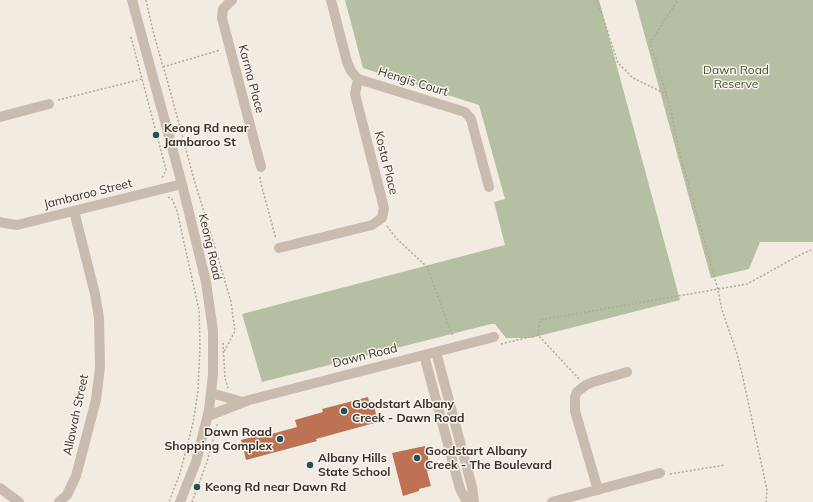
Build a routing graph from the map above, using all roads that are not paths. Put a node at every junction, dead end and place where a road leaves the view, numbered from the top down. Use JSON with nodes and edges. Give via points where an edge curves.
{"nodes":[{"id":1,"x":132,"y":0,"type":"edge"},
{"id":2,"x":232,"y":0,"type":"edge"},
{"id":3,"x":331,"y":0,"type":"edge"},
{"id":4,"x":358,"y":79,"type":"junction"},
{"id":5,"x":49,"y":104,"type":"road end"},
{"id":6,"x":0,"y":117,"type":"edge"},
{"id":7,"x":261,"y":168,"type":"road end"},
{"id":8,"x":182,"y":184,"type":"junction"},
{"id":9,"x":489,"y":187,"type":"dead end"},
{"id":10,"x":74,"y":211,"type":"junction"},
{"id":11,"x":0,"y":222,"type":"edge"},
{"id":12,"x":279,"y":248,"type":"road end"},
{"id":13,"x":495,"y":341,"type":"road end"},
{"id":14,"x":436,"y":352,"type":"junction"},
{"id":15,"x":424,"y":355,"type":"junction"},
{"id":16,"x":627,"y":372,"type":"dead end"},
{"id":17,"x":211,"y":393,"type":"junction"},
{"id":18,"x":243,"y":402,"type":"junction"},
{"id":19,"x":208,"y":416,"type":"junction"},
{"id":20,"x":660,"y":473,"type":"road end"},
{"id":21,"x":0,"y":488,"type":"edge"},
{"id":22,"x":598,"y":490,"type":"junction"},
{"id":23,"x":19,"y":502,"type":"edge"},
{"id":24,"x":59,"y":502,"type":"edge"},
{"id":25,"x":180,"y":502,"type":"edge"},
{"id":26,"x":467,"y":502,"type":"edge"},
{"id":27,"x":474,"y":502,"type":"edge"},
{"id":28,"x":552,"y":502,"type":"edge"}],
"edges":[{"from":1,"to":8,"type":"street","name":"Keong Road"},
{"from":2,"to":7,"type":"street","name":"Karma Place","via":[[223,9],[222,18]]},
{"from":3,"to":4,"type":"street","via":[[347,62]]},
{"from":4,"to":9,"type":"street","name":"Hengis Court","via":[[465,112],[471,119]]},
{"from":4,"to":12,"type":"street","name":"Kosta Place","via":[[355,94],[384,208],[382,218],[372,225]]},
{"from":5,"to":6,"type":"street"},
{"from":8,"to":10,"type":"street","name":"Jambaroo Street"},
{"from":8,"to":17,"type":"street","name":"Keong Road","via":[[206,282],[213,331]]},
{"from":10,"to":11,"type":"street","name":"Jambaroo Street","via":[[17,225]]},
{"from":10,"to":24,"type":"street","name":"Allawah Street","via":[[99,318],[100,367],[96,400],[76,476],[67,495]]},
{"from":13,"to":14,"type":"street","name":"Dawn Road","via":[[456,346]]},
{"from":14,"to":15,"type":"street","name":"Dawn Road"},
{"from":14,"to":27,"type":"street"},
{"from":15,"to":18,"type":"street","name":"Dawn Road"},
{"from":15,"to":26,"type":"street","via":[[460,489]]},
{"from":16,"to":22,"type":"street","via":[[586,385],[575,397],[574,407]]},
{"from":17,"to":18,"type":"street"},
{"from":17,"to":19,"type":"street","name":"Keong Road"},
{"from":18,"to":19,"type":"street","name":"Dawn Road"},
{"from":19,"to":25,"type":"street","name":"Keong Road","via":[[196,462]]},
{"from":20,"to":22,"type":"street"},
{"from":21,"to":23,"type":"street"},
{"from":22,"to":28,"type":"street"}]}
